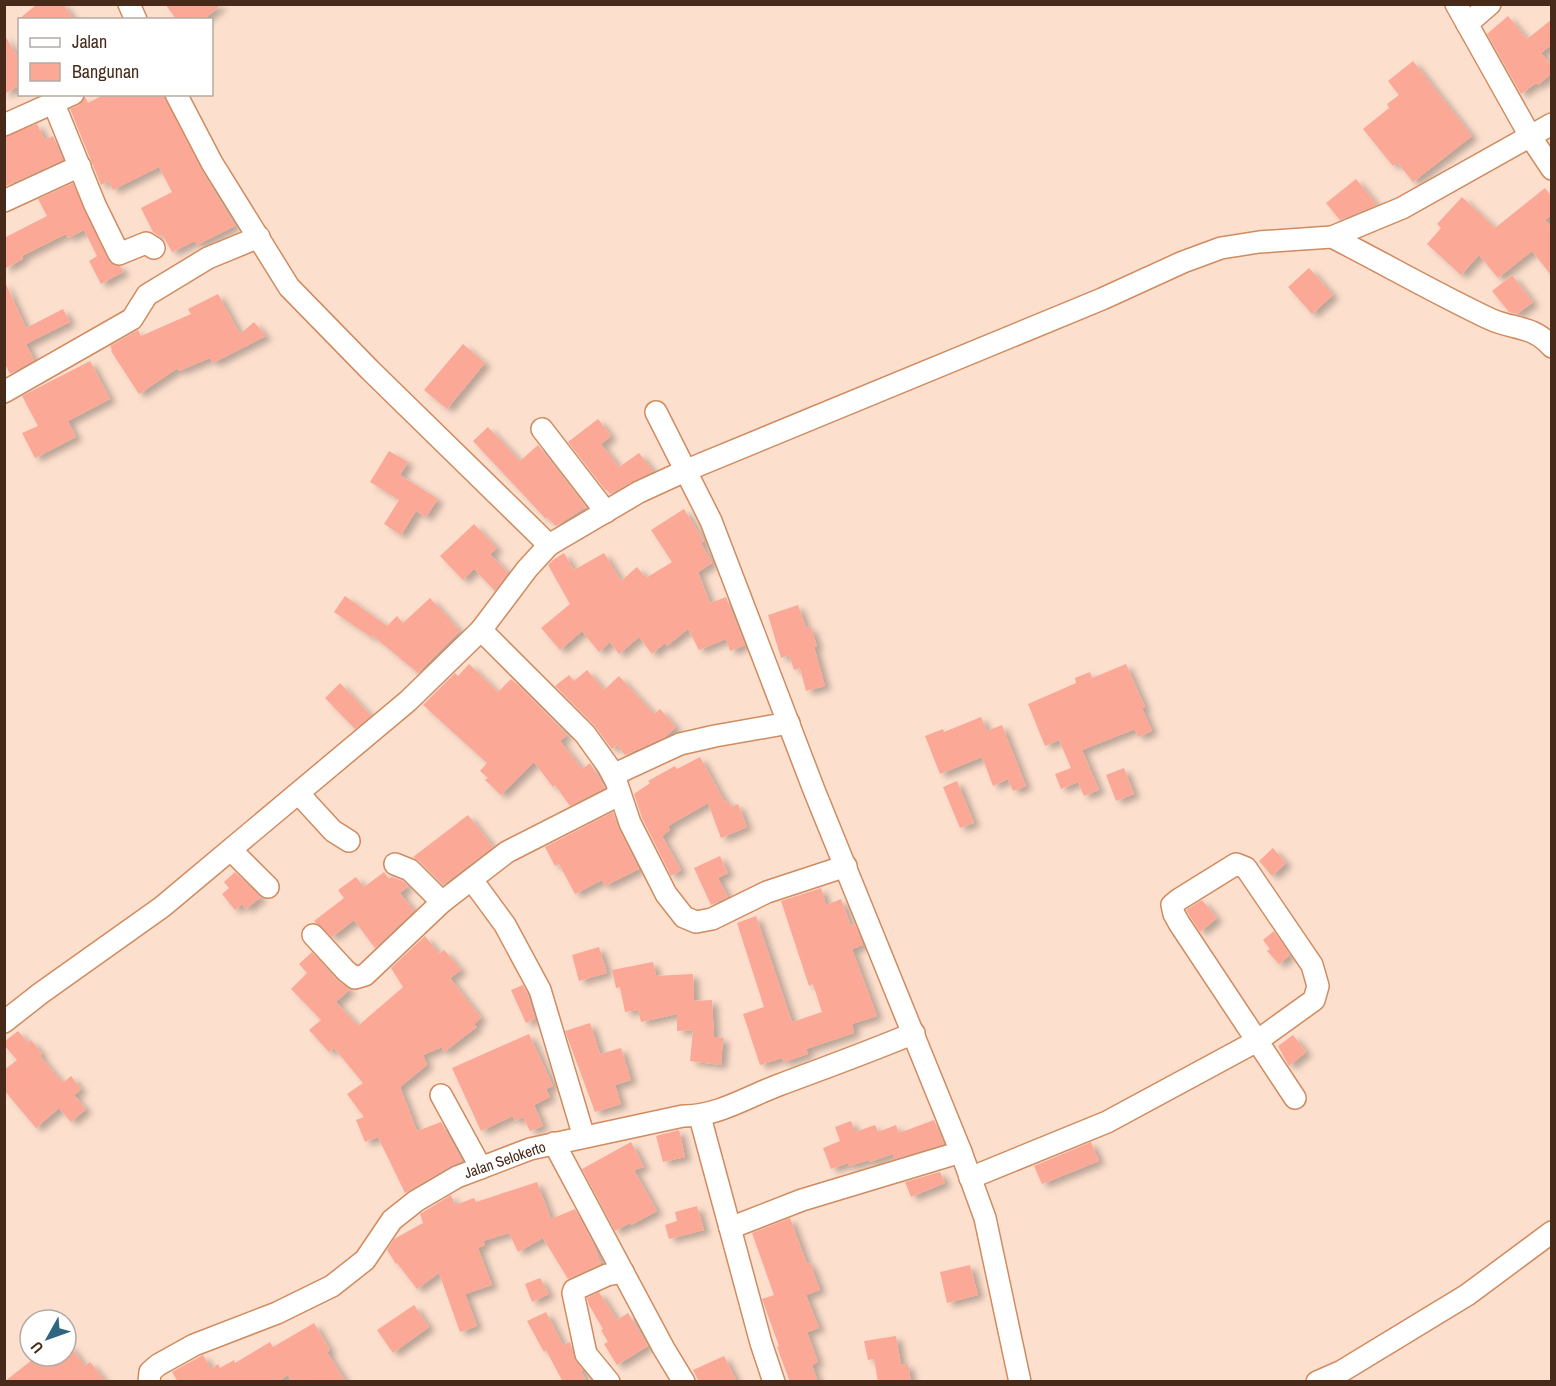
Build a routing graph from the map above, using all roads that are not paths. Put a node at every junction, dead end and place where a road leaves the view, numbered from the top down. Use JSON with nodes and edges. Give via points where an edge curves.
{"nodes":[{"id":1,"x":129,"y":4,"type":"edge"},
{"id":2,"x":1456,"y":4,"type":"edge"},
{"id":3,"x":1490,"y":4,"type":"edge"},
{"id":4,"x":135,"y":18,"type":"edge"},
{"id":5,"x":1467,"y":24,"type":"junction"},
{"id":6,"x":69,"y":96,"type":"edge"},
{"id":7,"x":177,"y":96,"type":"edge"},
{"id":8,"x":54,"y":104,"type":"junction"},
{"id":9,"x":1551,"y":124,"type":"edge"},
{"id":10,"x":4,"y":125,"type":"edge"},
{"id":11,"x":1530,"y":136,"type":"junction"},
{"id":12,"x":80,"y":166,"type":"junction"},
{"id":13,"x":1551,"y":169,"type":"edge"},
{"id":14,"x":4,"y":201,"type":"edge"},
{"id":15,"x":259,"y":237,"type":"junction"},
{"id":16,"x":1332,"y":237,"type":"junction"},
{"id":17,"x":154,"y":248,"type":"dead end"},
{"id":18,"x":1551,"y":347,"type":"edge"},
{"id":19,"x":4,"y":392,"type":"edge"},
{"id":20,"x":656,"y":412,"type":"dead end"},
{"id":21,"x":542,"y":429,"type":"dead end"},
{"id":22,"x":687,"y":470,"type":"junction"},
{"id":23,"x":606,"y":512,"type":"junction"},
{"id":24,"x":549,"y":545,"type":"junction"},
{"id":25,"x":482,"y":630,"type":"junction"},
{"id":26,"x":789,"y":723,"type":"junction"},
{"id":27,"x":616,"y":785,"type":"junction"},
{"id":28,"x":299,"y":794,"type":"junction"},
{"id":29,"x":350,"y":841,"type":"dead end"},
{"id":30,"x":231,"y":850,"type":"junction"},
{"id":31,"x":395,"y":864,"type":"dead end"},
{"id":32,"x":846,"y":866,"type":"junction"},
{"id":33,"x":472,"y":880,"type":"junction"},
{"id":34,"x":268,"y":887,"type":"dead end"},
{"id":35,"x":442,"y":902,"type":"junction"},
{"id":36,"x":313,"y":935,"type":"dead end"},
{"id":37,"x":4,"y":1022,"type":"edge"},
{"id":38,"x":914,"y":1033,"type":"junction"},
{"id":39,"x":1257,"y":1041,"type":"junction"},
{"id":40,"x":441,"y":1095,"type":"dead end"},
{"id":41,"x":1295,"y":1098,"type":"dead end"},
{"id":42,"x":700,"y":1117,"type":"junction"},
{"id":43,"x":584,"y":1137,"type":"junction"},
{"id":44,"x":554,"y":1143,"type":"junction"},
{"id":45,"x":961,"y":1152,"type":"junction"},
{"id":46,"x":481,"y":1168,"type":"junction"},
{"id":47,"x":970,"y":1178,"type":"junction"},
{"id":48,"x":730,"y":1228,"type":"junction"},
{"id":49,"x":1551,"y":1232,"type":"edge"},
{"id":50,"x":623,"y":1272,"type":"junction"},
{"id":51,"x":149,"y":1382,"type":"edge"},
{"id":52,"x":609,"y":1382,"type":"edge"},
{"id":53,"x":684,"y":1382,"type":"edge"},
{"id":54,"x":774,"y":1382,"type":"edge"},
{"id":55,"x":1020,"y":1382,"type":"edge"},
{"id":56,"x":1317,"y":1382,"type":"edge"}],
"edges":[{"from":1,"to":4,"type":"street"},
{"from":2,"to":5,"type":"street"},
{"from":3,"to":5,"type":"street"},
{"from":5,"to":11,"type":"street"},
{"from":6,"to":8,"type":"street"},
{"from":7,"to":15,"type":"street","via":[[212,163]]},
{"from":8,"to":10,"type":"street"},
{"from":8,"to":12,"type":"street"},
{"from":9,"to":11,"type":"street"},
{"from":11,"to":13,"type":"street"},
{"from":11,"to":16,"type":"street","via":[[1402,208]]},
{"from":12,"to":14,"type":"street"},
{"from":12,"to":17,"type":"street","via":[[119,254],[146,243]]},
{"from":15,"to":19,"type":"street","via":[[208,258],[147,295],[132,320]]},
{"from":15,"to":24,"type":"street","via":[[290,287]]},
{"from":16,"to":18,"type":"street","via":[[1493,321],[1536,333]]},
{"from":16,"to":22,"type":"street","via":[[1221,248]]},
{"from":20,"to":22,"type":"street"},
{"from":21,"to":23,"type":"street"},
{"from":22,"to":23,"type":"street"},
{"from":22,"to":26,"type":"street","via":[[711,521]]},
{"from":23,"to":24,"type":"street"},
{"from":24,"to":25,"type":"street"},
{"from":25,"to":27,"type":"street","via":[[585,734]]},
{"from":25,"to":28,"type":"street","via":[[408,701]]},
{"from":26,"to":27,"type":"street","via":[[680,744]]},
{"from":26,"to":32,"type":"street"},
{"from":27,"to":32,"type":"street","via":[[630,823],[666,894],[684,917],[696,922],[712,919],[767,892]]},
{"from":27,"to":33,"type":"street","via":[[507,852]]},
{"from":28,"to":29,"type":"street","via":[[333,831]]},
{"from":28,"to":30,"type":"street"},
{"from":30,"to":34,"type":"street"},
{"from":30,"to":37,"type":"street","via":[[162,907]]},
{"from":31,"to":35,"type":"street","via":[[410,870]]},
{"from":32,"to":38,"type":"street"},
{"from":33,"to":35,"type":"street"},
{"from":33,"to":43,"type":"street","via":[[505,925],[540,990]]},
{"from":35,"to":36,"type":"street","via":[[365,975],[355,978]]},
{"from":38,"to":42,"type":"street","name":"Jalan Selokerto"},
{"from":38,"to":45,"type":"street"},
{"from":39,"to":39,"type":"street","via":[[1179,924],[1172,904],[1236,864],[1246,868],[1312,965],[1318,986],[1314,1000]]},
{"from":39,"to":41,"type":"street"},
{"from":39,"to":47,"type":"street","via":[[1107,1122]]},
{"from":40,"to":46,"type":"street"},
{"from":42,"to":43,"type":"street","name":"Jalan Selokerto","via":[[683,1116]]},
{"from":42,"to":48,"type":"street"},
{"from":43,"to":44,"type":"street","name":"Jalan Selokerto"},
{"from":44,"to":46,"type":"street","name":"Jalan Selokerto"},
{"from":44,"to":50,"type":"street"},
{"from":45,"to":47,"type":"street"},
{"from":45,"to":48,"type":"street","via":[[802,1200]]},
{"from":46,"to":51,"type":"street","name":"Jalan Selokerto","via":[[416,1201],[392,1220],[365,1260],[332,1286],[194,1346],[158,1365],[150,1372]]},
{"from":47,"to":55,"type":"street","via":[[985,1218]]},
{"from":48,"to":54,"type":"street"},
{"from":49,"to":56,"type":"street","via":[[1467,1294],[1342,1371]]},
{"from":50,"to":52,"type":"street","via":[[607,1275],[573,1293],[586,1354]]},
{"from":50,"to":53,"type":"street"}]}
